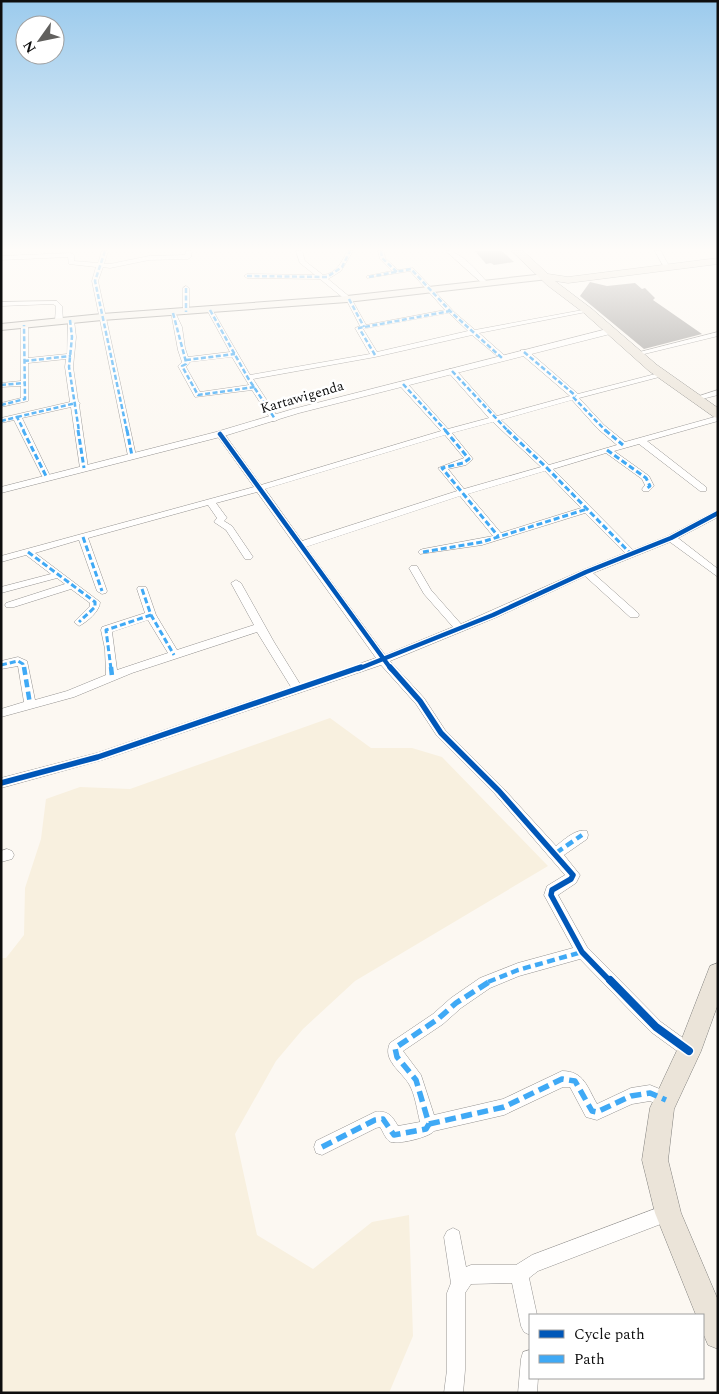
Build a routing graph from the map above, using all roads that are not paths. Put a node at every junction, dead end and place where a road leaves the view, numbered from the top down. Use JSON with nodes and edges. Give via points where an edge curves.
{"nodes":[{"id":1,"x":63,"y":316,"type":"edge"},
{"id":2,"x":119,"y":316,"type":"edge"},
{"id":3,"x":174,"y":316,"type":"edge"},
{"id":4,"x":213,"y":316,"type":"edge"},
{"id":5,"x":358,"y":316,"type":"edge"},
{"id":6,"x":423,"y":316,"type":"edge"},
{"id":7,"x":456,"y":316,"type":"edge"},
{"id":8,"x":560,"y":316,"type":"edge"},
{"id":9,"x":594,"y":316,"type":"edge"},
{"id":10,"x":102,"y":317,"type":"junction"},
{"id":11,"x":65,"y":320,"type":"junction"},
{"id":12,"x":24,"y":325,"type":"junction"},
{"id":13,"x":1,"y":327,"type":"edge"},
{"id":14,"x":364,"y":327,"type":"junction"},
{"id":15,"x":611,"y":331,"type":"junction"},
{"id":16,"x":473,"y":332,"type":"junction"},
{"id":17,"x":718,"y":334,"type":"edge"},
{"id":18,"x":524,"y":352,"type":"junction"},
{"id":19,"x":235,"y":354,"type":"junction"},
{"id":20,"x":636,"y":354,"type":"junction"},
{"id":21,"x":375,"y":355,"type":"junction"},
{"id":22,"x":70,"y":356,"type":"junction"},
{"id":23,"x":502,"y":358,"type":"junction"},
{"id":24,"x":186,"y":360,"type":"junction"},
{"id":25,"x":24,"y":361,"type":"junction"},
{"id":26,"x":452,"y":371,"type":"junction"},
{"id":27,"x":660,"y":374,"type":"junction"},
{"id":28,"x":248,"y":378,"type":"junction"},
{"id":29,"x":24,"y":383,"type":"junction"},
{"id":30,"x":1,"y":384,"type":"edge"},
{"id":31,"x":403,"y":384,"type":"junction"},
{"id":32,"x":254,"y":386,"type":"junction"},
{"id":33,"x":718,"y":392,"type":"edge"},
{"id":34,"x":574,"y":397,"type":"junction"},
{"id":35,"x":694,"y":399,"type":"junction"},
{"id":36,"x":76,"y":403,"type":"junction"},
{"id":37,"x":1,"y":405,"type":"edge"},
{"id":38,"x":715,"y":416,"type":"edge"},
{"id":39,"x":17,"y":417,"type":"junction"},
{"id":40,"x":275,"y":419,"type":"junction"},
{"id":41,"x":494,"y":419,"type":"junction"},
{"id":42,"x":1,"y":421,"type":"edge"},
{"id":43,"x":446,"y":432,"type":"junction"},
{"id":44,"x":220,"y":434,"type":"junction"},
{"id":45,"x":640,"y":440,"type":"junction"},
{"id":46,"x":624,"y":445,"type":"junction"},
{"id":47,"x":607,"y":450,"type":"junction"},
{"id":48,"x":132,"y":456,"type":"junction"},
{"id":49,"x":84,"y":468,"type":"junction"},
{"id":50,"x":547,"y":468,"type":"junction"},
{"id":51,"x":47,"y":478,"type":"junction"},
{"id":52,"x":260,"y":488,"type":"junction"},
{"id":53,"x":646,"y":489,"type":"dead end"},
{"id":54,"x":703,"y":489,"type":"dead end"},
{"id":55,"x":1,"y":490,"type":"edge"},
{"id":56,"x":461,"y":493,"type":"junction"},
{"id":57,"x":211,"y":502,"type":"junction"},
{"id":58,"x":587,"y":509,"type":"junction"},
{"id":59,"x":718,"y":513,"type":"edge"},
{"id":60,"x":498,"y":536,"type":"junction"},
{"id":61,"x":83,"y":537,"type":"junction"},
{"id":62,"x":671,"y":538,"type":"junction"},
{"id":63,"x":301,"y":545,"type":"junction"},
{"id":64,"x":28,"y":552,"type":"junction"},
{"id":65,"x":423,"y":552,"type":"dead end"},
{"id":66,"x":632,"y":555,"type":"junction"},
{"id":67,"x":248,"y":556,"type":"dead end"},
{"id":68,"x":1,"y":559,"type":"edge"},
{"id":69,"x":414,"y":568,"type":"dead end"},
{"id":70,"x":586,"y":572,"type":"junction"},
{"id":71,"x":718,"y":574,"type":"edge"},
{"id":72,"x":58,"y":575,"type":"junction"},
{"id":73,"x":38,"y":581,"type":"junction"},
{"id":74,"x":236,"y":583,"type":"dead end"},
{"id":75,"x":73,"y":585,"type":"junction"},
{"id":76,"x":142,"y":588,"type":"dead end"},
{"id":77,"x":1,"y":590,"type":"edge"},
{"id":78,"x":102,"y":591,"type":"dead end"},
{"id":79,"x":43,"y":595,"type":"junction"},
{"id":80,"x":10,"y":604,"type":"dead end"},
{"id":81,"x":151,"y":615,"type":"junction"},
{"id":82,"x":634,"y":615,"type":"dead end"},
{"id":83,"x":79,"y":622,"type":"dead end"},
{"id":84,"x":260,"y":627,"type":"junction"},
{"id":85,"x":460,"y":629,"type":"junction"},
{"id":86,"x":174,"y":655,"type":"junction"},
{"id":87,"x":383,"y":660,"type":"junction"},
{"id":88,"x":1,"y":665,"type":"edge"},
{"id":89,"x":112,"y":676,"type":"junction"},
{"id":90,"x":297,"y":688,"type":"junction"},
{"id":91,"x":30,"y":704,"type":"junction"},
{"id":92,"x":1,"y":713,"type":"edge"},
{"id":93,"x":1,"y":783,"type":"edge"},
{"id":94,"x":582,"y":835,"type":"dead end"},
{"id":95,"x":556,"y":853,"type":"junction"},
{"id":96,"x":582,"y":952,"type":"junction"},
{"id":97,"x":718,"y":973,"type":"edge"},
{"id":98,"x":689,"y":1052,"type":"junction"},
{"id":99,"x":666,"y":1100,"type":"junction"},
{"id":100,"x":430,"y":1124,"type":"junction"},
{"id":101,"x":322,"y":1148,"type":"dead end"},
{"id":102,"x":668,"y":1213,"type":"junction"},
{"id":103,"x":453,"y":1237,"type":"dead end"},
{"id":104,"x":520,"y":1274,"type":"junction"},
{"id":105,"x":459,"y":1282,"type":"junction"},
{"id":106,"x":529,"y":1321,"type":"edge"},
{"id":107,"x":718,"y":1335,"type":"edge"},
{"id":108,"x":529,"y":1376,"type":"edge"},
{"id":109,"x":453,"y":1393,"type":"edge"},
{"id":110,"x":528,"y":1393,"type":"edge"}],
"edges":[{"from":1,"to":11,"type":"street"},
{"from":2,"to":10,"type":"main road"},
{"from":3,"to":24,"type":"street","via":[[181,330],[181,348]]},
{"from":4,"to":19,"type":"street"},
{"from":5,"to":14,"type":"street"},
{"from":6,"to":14,"type":"street"},
{"from":7,"to":16,"type":"street"},
{"from":8,"to":16,"type":"street"},
{"from":9,"to":15,"type":"main road"},
{"from":10,"to":11,"type":"main road"},
{"from":10,"to":48,"type":"street"},
{"from":11,"to":12,"type":"main road"},
{"from":11,"to":22,"type":"street","via":[[72,337]]},
{"from":12,"to":13,"type":"main road"},
{"from":12,"to":25,"type":"street"},
{"from":14,"to":21,"type":"street","via":[[359,328]]},
{"from":15,"to":18,"type":"street","name":"Kartawigenda"},
{"from":15,"to":20,"type":"main road"},
{"from":16,"to":21,"type":"street"},
{"from":16,"to":23,"type":"street"},
{"from":17,"to":20,"type":"street"},
{"from":18,"to":23,"type":"street","name":"Kartawigenda"},
{"from":18,"to":34,"type":"street"},
{"from":19,"to":24,"type":"street"},
{"from":19,"to":28,"type":"street"},
{"from":20,"to":27,"type":"main road"},
{"from":21,"to":28,"type":"street"},
{"from":22,"to":25,"type":"street"},
{"from":22,"to":36,"type":"street"},
{"from":23,"to":26,"type":"street","name":"Kartawigenda"},
{"from":24,"to":32,"type":"street","via":[[182,366],[198,395]]},
{"from":25,"to":29,"type":"street"},
{"from":26,"to":31,"type":"street","name":"Kartawigenda"},
{"from":26,"to":41,"type":"street"},
{"from":27,"to":34,"type":"street"},
{"from":27,"to":35,"type":"main road"},
{"from":28,"to":32,"type":"street"},
{"from":29,"to":30,"type":"street"},
{"from":29,"to":37,"type":"street","via":[[25,399]]},
{"from":31,"to":40,"type":"street","name":"Kartawigenda"},
{"from":31,"to":43,"type":"street"},
{"from":32,"to":40,"type":"street"},
{"from":33,"to":35,"type":"street"},
{"from":34,"to":41,"type":"street"},
{"from":34,"to":46,"type":"street","via":[[601,427]]},
{"from":35,"to":38,"type":"main road"},
{"from":36,"to":39,"type":"street"},
{"from":36,"to":49,"type":"street"},
{"from":38,"to":45,"type":"street"},
{"from":39,"to":42,"type":"street"},
{"from":39,"to":51,"type":"street"},
{"from":40,"to":44,"type":"street","name":"Kartawigenda"},
{"from":41,"to":43,"type":"street"},
{"from":41,"to":50,"type":"street"},
{"from":43,"to":52,"type":"street"},
{"from":43,"to":56,"type":"street","via":[[469,459],[442,468]]},
{"from":44,"to":48,"type":"street","name":"Kartawigenda"},
{"from":44,"to":52,"type":"street"},
{"from":45,"to":46,"type":"street"},
{"from":45,"to":54,"type":"street"},
{"from":46,"to":47,"type":"street"},
{"from":47,"to":50,"type":"street"},
{"from":47,"to":53,"type":"street","via":[[646,478],[650,486]]},
{"from":48,"to":49,"type":"street","name":"Kartawigenda"},
{"from":49,"to":51,"type":"street","name":"Kartawigenda"},
{"from":50,"to":56,"type":"street"},
{"from":50,"to":58,"type":"street"},
{"from":51,"to":55,"type":"street","name":"Kartawigenda"},
{"from":52,"to":57,"type":"street"},
{"from":52,"to":63,"type":"street"},
{"from":56,"to":60,"type":"street"},
{"from":56,"to":63,"type":"street"},
{"from":57,"to":61,"type":"street"},
{"from":57,"to":67,"type":"street","via":[[222,518],[219,522],[228,528]]},
{"from":58,"to":60,"type":"street"},
{"from":58,"to":66,"type":"street"},
{"from":59,"to":62,"type":"street"},
{"from":60,"to":65,"type":"street","via":[[482,542]]},
{"from":61,"to":64,"type":"street"},
{"from":61,"to":78,"type":"street"},
{"from":62,"to":66,"type":"street"},
{"from":62,"to":71,"type":"street"},
{"from":63,"to":87,"type":"street"},
{"from":64,"to":68,"type":"street"},
{"from":64,"to":72,"type":"street"},
{"from":66,"to":70,"type":"street"},
{"from":69,"to":85,"type":"street","via":[[442,610]]},
{"from":70,"to":82,"type":"street"},
{"from":70,"to":85,"type":"street"},
{"from":72,"to":73,"type":"street"},
{"from":72,"to":75,"type":"street"},
{"from":73,"to":77,"type":"street"},
{"from":73,"to":79,"type":"street"},
{"from":74,"to":84,"type":"street"},
{"from":75,"to":79,"type":"street"},
{"from":75,"to":83,"type":"street","via":[[96,605]]},
{"from":76,"to":81,"type":"street"},
{"from":79,"to":80,"type":"street"},
{"from":81,"to":86,"type":"street"},
{"from":81,"to":89,"type":"street","via":[[106,630]]},
{"from":84,"to":86,"type":"street"},
{"from":84,"to":90,"type":"street"},
{"from":85,"to":87,"type":"street"},
{"from":86,"to":89,"type":"street"},
{"from":87,"to":90,"type":"street"},
{"from":87,"to":95,"type":"street","via":[[420,701],[441,733]]},
{"from":88,"to":91,"type":"street","via":[[18,661],[23,664]]},
{"from":89,"to":91,"type":"street","via":[[86,688]]},
{"from":90,"to":93,"type":"street","via":[[98,757]]},
{"from":91,"to":92,"type":"street"},
{"from":94,"to":95,"type":"street"},
{"from":95,"to":96,"type":"street","via":[[573,875],[552,890],[551,895]]},
{"from":96,"to":98,"type":"street","via":[[656,1027]]},
{"from":96,"to":100,"type":"street","via":[[518,970],[486,983],[395,1048],[397,1056],[416,1080]]},
{"from":97,"to":98,"type":"main road"},
{"from":98,"to":99,"type":"main road"},
{"from":99,"to":100,"type":"street","via":[[650,1093],[631,1096],[597,1112],[592,1111],[575,1081],[562,1079],[504,1107]]},
{"from":99,"to":102,"type":"main road","via":[[655,1160]]},
{"from":100,"to":101,"type":"street","via":[[426,1129],[394,1135],[383,1119],[375,1120]]},
{"from":102,"to":104,"type":"street","via":[[532,1264]]},
{"from":102,"to":107,"type":"main road"},
{"from":103,"to":105,"type":"street"},
{"from":104,"to":105,"type":"street","via":[[471,1274]]},
{"from":104,"to":106,"type":"street"},
{"from":105,"to":109,"type":"street"},
{"from":108,"to":110,"type":"street"}]}
